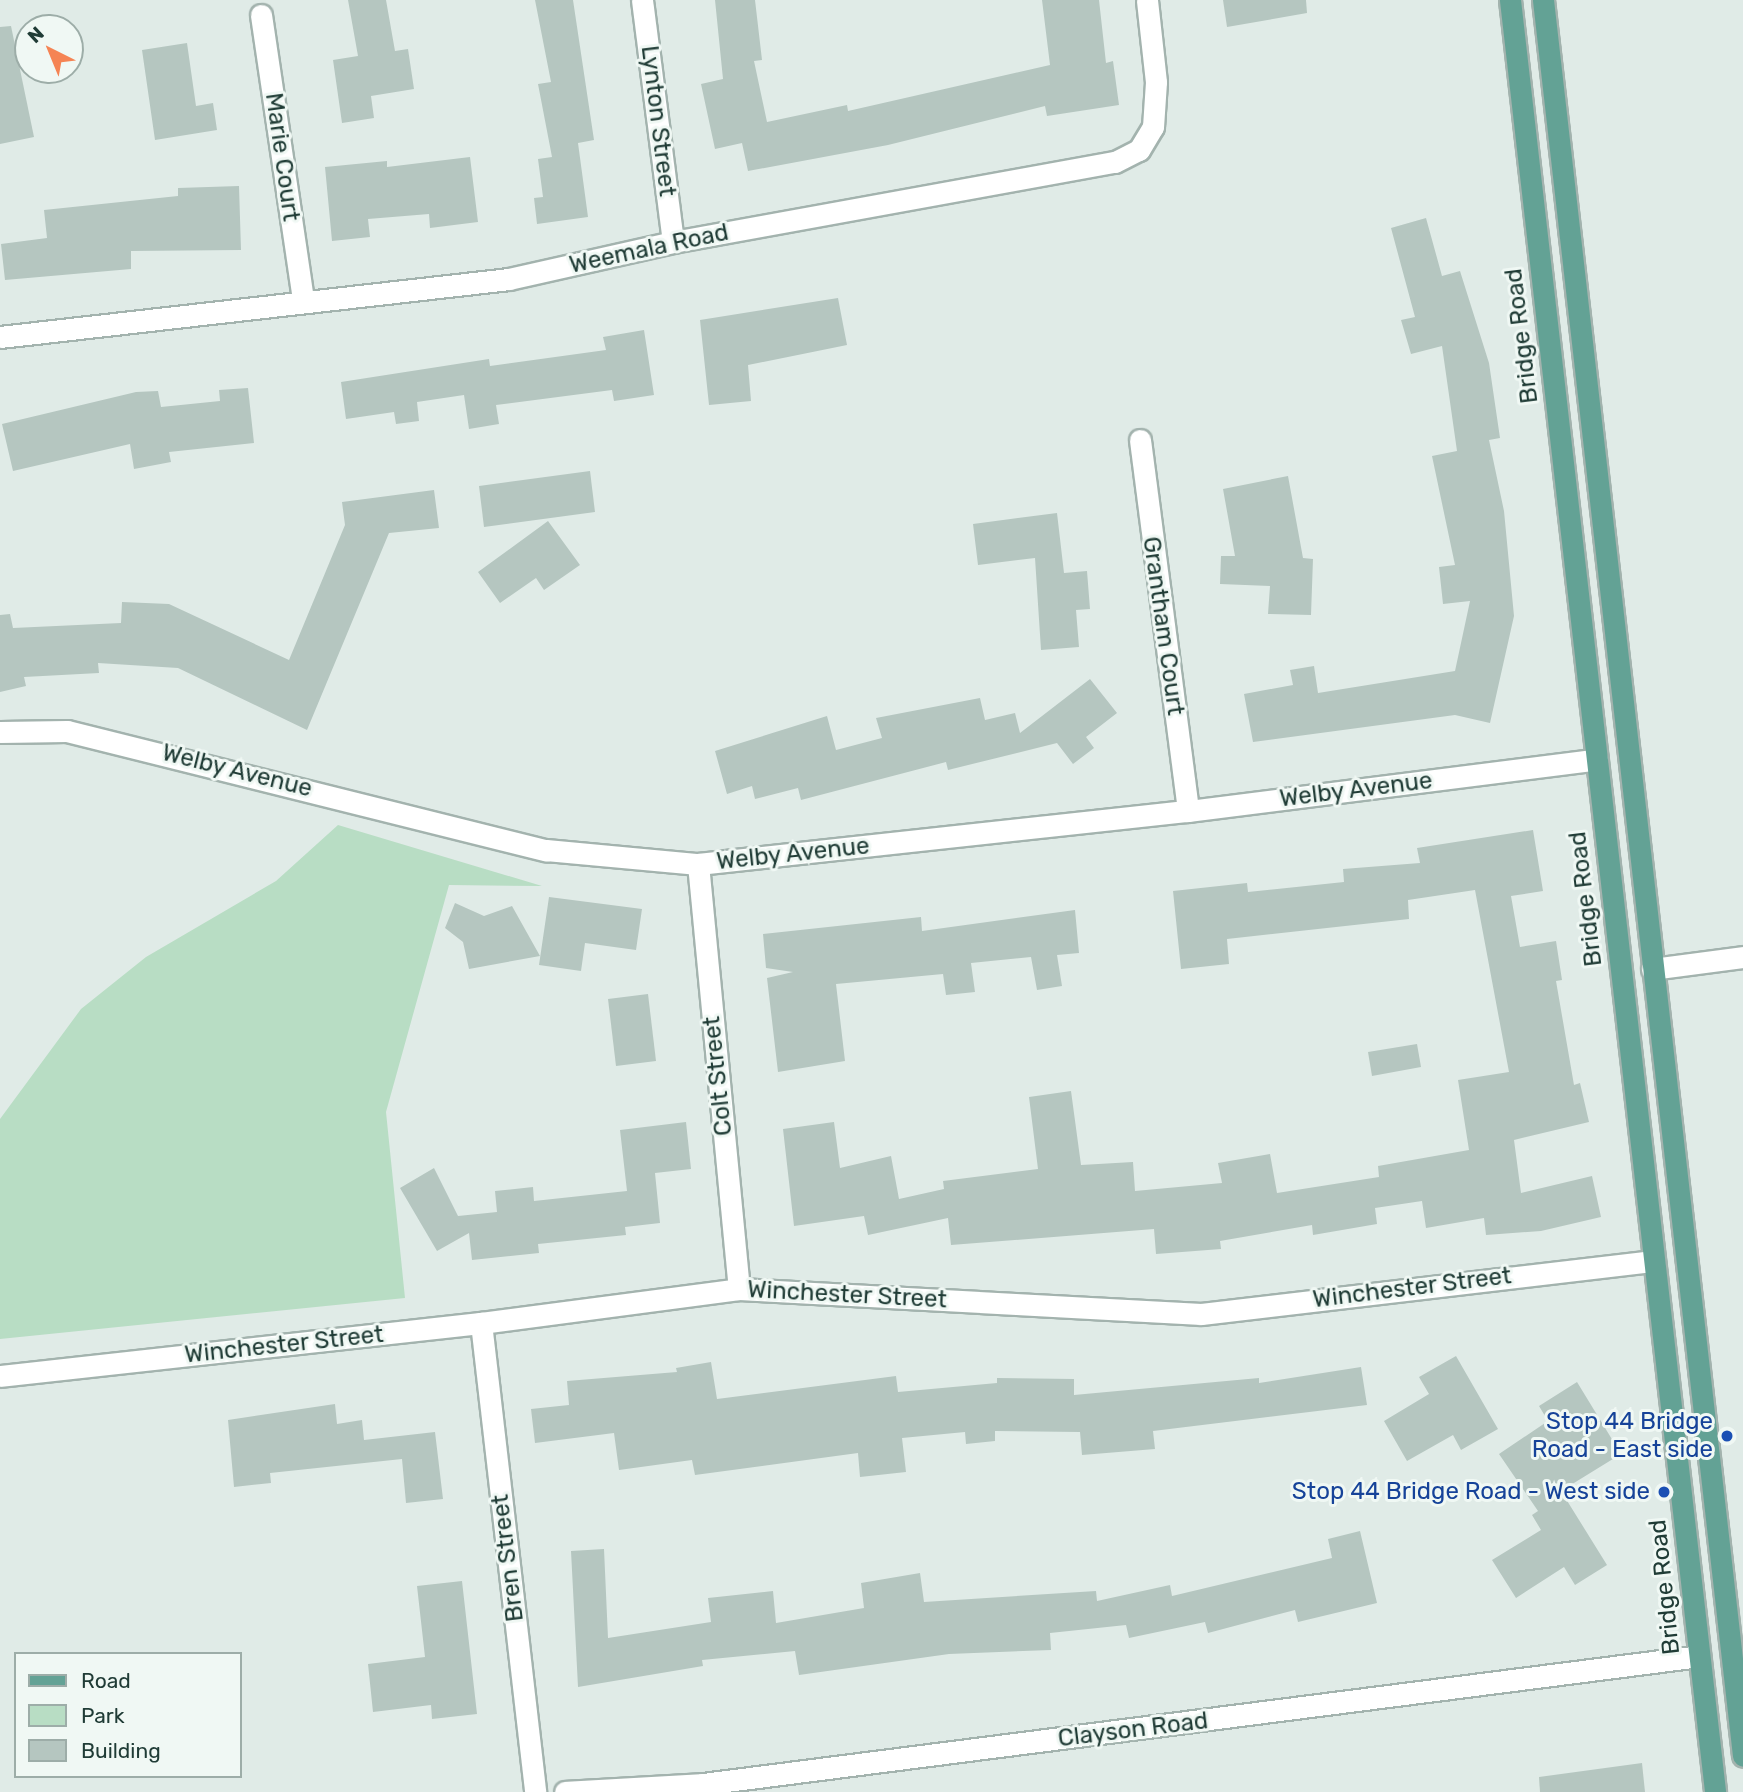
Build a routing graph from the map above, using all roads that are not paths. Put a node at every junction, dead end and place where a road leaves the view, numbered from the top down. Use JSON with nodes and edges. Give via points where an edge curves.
{"nodes":[{"id":1,"x":642,"y":0,"type":"edge"},
{"id":2,"x":1147,"y":0,"type":"edge"},
{"id":3,"x":1510,"y":0,"type":"edge"},
{"id":4,"x":1543,"y":0,"type":"edge"},
{"id":5,"x":261,"y":15,"type":"dead end"},
{"id":6,"x":673,"y":242,"type":"junction"},
{"id":7,"x":303,"y":299,"type":"junction"},
{"id":8,"x":0,"y":338,"type":"edge"},
{"id":9,"x":1140,"y":440,"type":"dead end"},
{"id":10,"x":0,"y":732,"type":"edge"},
{"id":11,"x":1629,"y":755,"type":"junction"},
{"id":12,"x":1597,"y":759,"type":"junction"},
{"id":13,"x":1188,"y":811,"type":"junction"},
{"id":14,"x":698,"y":864,"type":"junction"},
{"id":15,"x":1743,"y":957,"type":"edge"},
{"id":16,"x":1652,"y":969,"type":"junction"},
{"id":17,"x":1684,"y":1257,"type":"junction"},
{"id":18,"x":1654,"y":1261,"type":"junction"},
{"id":19,"x":739,"y":1289,"type":"junction"},
{"id":20,"x":481,"y":1323,"type":"junction"},
{"id":21,"x":0,"y":1376,"type":"edge"},
{"id":22,"x":1731,"y":1653,"type":"junction"},
{"id":23,"x":1699,"y":1656,"type":"junction"},
{"id":24,"x":1743,"y":1756,"type":"edge"},
{"id":25,"x":703,"y":1788,"type":"edge"},
{"id":26,"x":535,"y":1792,"type":"edge"},
{"id":27,"x":565,"y":1792,"type":"edge"},
{"id":28,"x":1715,"y":1792,"type":"edge"}],
"edges":[{"from":1,"to":6,"type":"street","name":"Lynton Street"},
{"from":2,"to":6,"type":"street","name":"Weemala Road","via":[[1155,108],[1153,127],[1139,150],[1115,162]]},
{"from":3,"to":12,"type":"main road","name":"Bridge Road"},
{"from":4,"to":11,"type":"main road"},
{"from":5,"to":7,"type":"street","name":"Marie Court"},
{"from":6,"to":7,"type":"street","name":"Weemala Road","via":[[509,279]]},
{"from":7,"to":8,"type":"street","name":"Weemala Road"},
{"from":9,"to":13,"type":"street","name":"Grantham Court"},
{"from":10,"to":14,"type":"street","name":"Welby Avenue","via":[[67,731],[547,850]]},
{"from":11,"to":12,"type":"main road"},
{"from":11,"to":16,"type":"main road"},
{"from":12,"to":13,"type":"street","name":"Welby Avenue"},
{"from":12,"to":18,"type":"main road","name":"Bridge Road"},
{"from":13,"to":14,"type":"street","name":"Welby Avenue"},
{"from":14,"to":19,"type":"street","name":"Colt Street"},
{"from":15,"to":16,"type":"street"},
{"from":16,"to":17,"type":"main road"},
{"from":17,"to":18,"type":"main road"},
{"from":17,"to":22,"type":"main road"},
{"from":18,"to":19,"type":"street","name":"Winchester Street","via":[[1200,1314]]},
{"from":18,"to":23,"type":"main road","name":"Bridge Road"},
{"from":19,"to":20,"type":"street","name":"Winchester Street"},
{"from":20,"to":21,"type":"street","name":"Winchester Street"},
{"from":20,"to":26,"type":"street","name":"Bren Street"},
{"from":22,"to":23,"type":"main road"},
{"from":22,"to":24,"type":"main road"},
{"from":23,"to":25,"type":"street","name":"Clayson Road"},
{"from":23,"to":28,"type":"main road","name":"Bridge Road"},
{"from":25,"to":27,"type":"street","name":"Clayson Road"}]}
